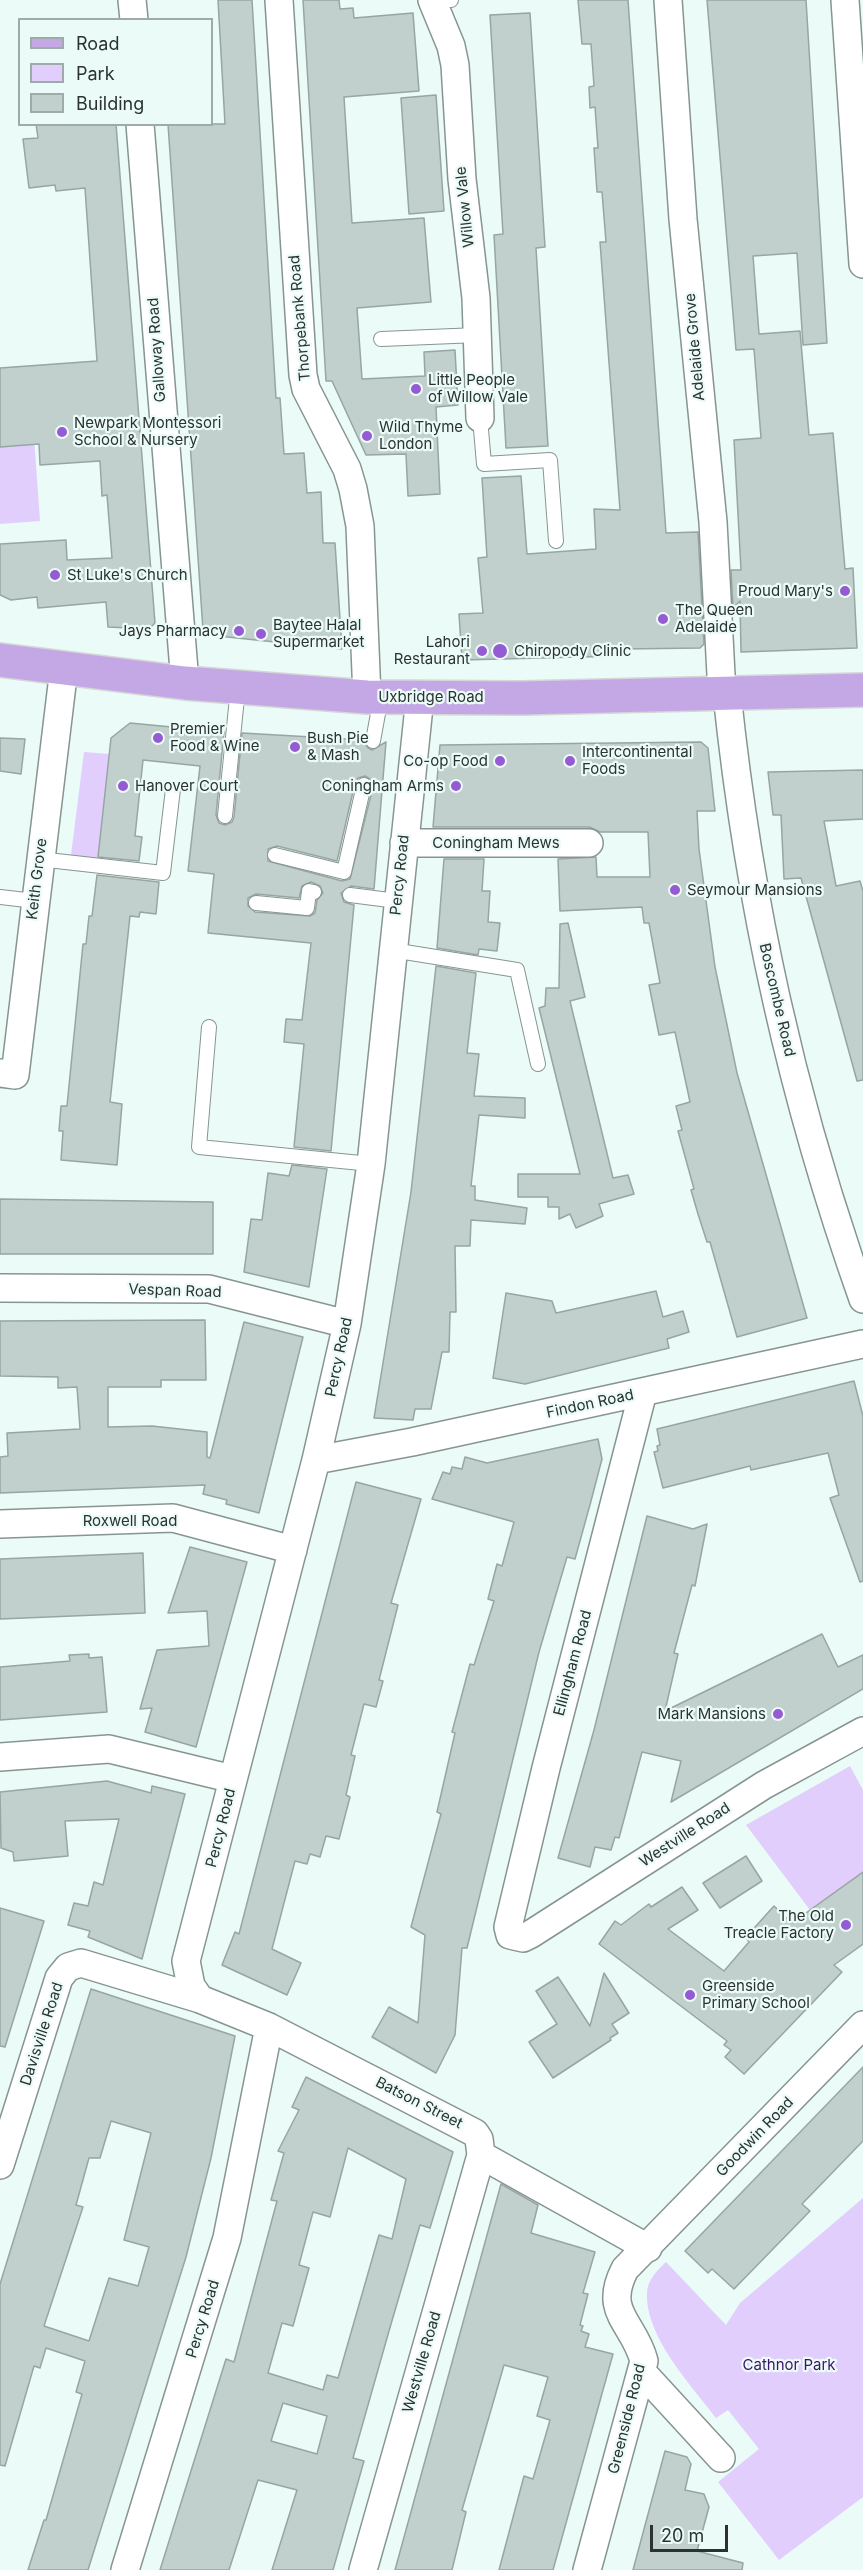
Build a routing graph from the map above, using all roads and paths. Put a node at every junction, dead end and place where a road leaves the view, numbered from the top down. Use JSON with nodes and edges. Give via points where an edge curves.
{"nodes":[{"id":1,"x":132,"y":0,"type":"edge"},
{"id":2,"x":279,"y":0,"type":"edge"},
{"id":3,"x":433,"y":0,"type":"edge"},
{"id":4,"x":451,"y":0,"type":"edge"},
{"id":5,"x":668,"y":0,"type":"edge"},
{"id":6,"x":845,"y":0,"type":"edge"},
{"id":7,"x":134,"y":18,"type":"edge"},
{"id":8,"x":140,"y":126,"type":"edge"},
{"id":9,"x":863,"y":264,"type":"edge"},
{"id":10,"x":478,"y":335,"type":"junction"},
{"id":11,"x":381,"y":339,"type":"dead end"},
{"id":12,"x":480,"y":418,"type":"joint"},
{"id":13,"x":556,"y":541,"type":"dead end"},
{"id":14,"x":0,"y":660,"type":"edge"},
{"id":15,"x":64,"y":668,"type":"junction"},
{"id":16,"x":185,"y":683,"type":"junction"},
{"id":17,"x":238,"y":688,"type":"junction"},
{"id":18,"x":863,"y":690,"type":"edge"},
{"id":19,"x":725,"y":694,"type":"junction"},
{"id":20,"x":374,"y":697,"type":"junction"},
{"id":21,"x":420,"y":697,"type":"junction"},
{"id":22,"x":373,"y":741,"type":"dead end"},
{"id":23,"x":364,"y":785,"type":"dead end"},
{"id":24,"x":174,"y":789,"type":"dead end"},
{"id":25,"x":225,"y":816,"type":"dead end"},
{"id":26,"x":404,"y":843,"type":"junction"},
{"id":27,"x":589,"y":843,"type":"dead end"},
{"id":28,"x":275,"y":855,"type":"dead end"},
{"id":29,"x":39,"y":859,"type":"junction"},
{"id":30,"x":315,"y":892,"type":"dead end"},
{"id":31,"x":351,"y":895,"type":"dead end"},
{"id":32,"x":0,"y":897,"type":"edge"},
{"id":33,"x":35,"y":901,"type":"junction"},
{"id":34,"x":397,"y":901,"type":"junction"},
{"id":35,"x":256,"y":903,"type":"dead end"},
{"id":36,"x":393,"y":950,"type":"junction"},
{"id":37,"x":210,"y":1027,"type":"dead end"},
{"id":38,"x":538,"y":1064,"type":"dead end"},
{"id":39,"x":0,"y":1073,"type":"edge"},
{"id":40,"x":371,"y":1164,"type":"junction"},
{"id":41,"x":0,"y":1288,"type":"edge"},
{"id":42,"x":863,"y":1299,"type":"edge"},
{"id":43,"x":347,"y":1324,"type":"junction"},
{"id":44,"x":863,"y":1344,"type":"edge"},
{"id":45,"x":643,"y":1392,"type":"junction"},
{"id":46,"x":316,"y":1460,"type":"junction"},
{"id":47,"x":0,"y":1524,"type":"edge"},
{"id":48,"x":293,"y":1550,"type":"junction"},
{"id":49,"x":863,"y":1731,"type":"edge"},
{"id":50,"x":0,"y":1757,"type":"edge"},
{"id":51,"x":233,"y":1779,"type":"junction"},
{"id":52,"x":510,"y":1935,"type":"joint"},
{"id":53,"x":200,"y":1999,"type":"junction"},
{"id":54,"x":863,"y":2025,"type":"edge"},
{"id":55,"x":269,"y":2027,"type":"junction"},
{"id":56,"x":481,"y":2155,"type":"junction"},
{"id":57,"x":0,"y":2165,"type":"edge"},
{"id":58,"x":648,"y":2248,"type":"junction"},
{"id":59,"x":642,"y":2372,"type":"junction"},
{"id":60,"x":721,"y":2458,"type":"dead end"},
{"id":61,"x":125,"y":2570,"type":"edge"},
{"id":62,"x":363,"y":2570,"type":"edge"},
{"id":63,"x":587,"y":2570,"type":"edge"}],
"edges":[{"from":1,"to":7,"type":"street"},
{"from":2,"to":20,"type":"street","name":"Thorpebank Road","via":[[303,375],[354,489]]},
{"from":3,"to":4,"type":"lane"},
{"from":3,"to":10,"type":"street","name":"Willow Vale","via":[[455,65]]},
{"from":5,"to":19,"type":"street","name":"Adelaide Grove"},
{"from":6,"to":9,"type":"street"},
{"from":8,"to":16,"type":"street","name":"Galloway Road"},
{"from":10,"to":11,"type":"lane"},
{"from":10,"to":12,"type":"street","name":"Willow Vale"},
{"from":12,"to":13,"type":"lane","via":[[484,464],[550,460]]},
{"from":14,"to":15,"type":"main road","name":"Uxbridge Road"},
{"from":15,"to":16,"type":"main road","name":"Uxbridge Road"},
{"from":15,"to":29,"type":"street","name":"Keith Grove"},
{"from":16,"to":17,"type":"main road","name":"Uxbridge Road"},
{"from":17,"to":20,"type":"main road","name":"Uxbridge Road"},
{"from":17,"to":25,"type":"lane"},
{"from":18,"to":19,"type":"main road","name":"Uxbridge Road"},
{"from":19,"to":21,"type":"main road","name":"Uxbridge Road"},
{"from":19,"to":42,"type":"street","name":"Boscombe Road","via":[[769,971],[797,1085]]},
{"from":20,"to":21,"type":"main road","name":"Uxbridge Road"},
{"from":20,"to":22,"type":"lane"},
{"from":21,"to":26,"type":"street","name":"Percy Road"},
{"from":23,"to":28,"type":"lane","via":[[344,872]]},
{"from":24,"to":29,"type":"lane","via":[[163,873]]},
{"from":26,"to":27,"type":"street","name":"Coningham Mews"},
{"from":26,"to":34,"type":"street","name":"Percy Road"},
{"from":29,"to":33,"type":"street","name":"Keith Grove"},
{"from":30,"to":35,"type":"lane","via":[[309,891],[307,909]]},
{"from":31,"to":34,"type":"lane"},
{"from":32,"to":33,"type":"lane"},
{"from":33,"to":39,"type":"street","name":"Keith Grove","via":[[15,1075]]},
{"from":34,"to":36,"type":"street","name":"Percy Road"},
{"from":36,"to":38,"type":"lane","via":[[517,970]]},
{"from":36,"to":40,"type":"street","name":"Percy Road"},
{"from":37,"to":40,"type":"lane","via":[[199,1147]]},
{"from":40,"to":43,"type":"street","name":"Percy Road"},
{"from":41,"to":43,"type":"street","name":"Vespan Road","via":[[209,1289]]},
{"from":43,"to":46,"type":"street","name":"Percy Road"},
{"from":44,"to":45,"type":"street","name":"Findon Road"},
{"from":45,"to":46,"type":"street","name":"Findon Road"},
{"from":45,"to":52,"type":"street","name":"Ellingham Road","via":[[546,1768],[508,1927]]},
{"from":46,"to":48,"type":"street","name":"Percy Road"},
{"from":47,"to":48,"type":"street","name":"Roxwell Road","via":[[173,1518]]},
{"from":48,"to":51,"type":"street","name":"Percy Road"},
{"from":49,"to":52,"type":"street","name":"Westville Road","via":[[764,1785],[531,1934],[523,1938]]},
{"from":50,"to":51,"type":"street","via":[[109,1749]]},
{"from":51,"to":53,"type":"street","name":"Percy Road","via":[[186,1961],[189,1979]]},
{"from":53,"to":55,"type":"street","name":"Batson Street"},
{"from":53,"to":57,"type":"street","name":"Davisville Road","via":[[91,1964],[68,1967],[59,1978]]},
{"from":54,"to":58,"type":"street","name":"Goodwin Road"},
{"from":55,"to":56,"type":"street","name":"Batson Street","via":[[469,2128],[480,2139]]},
{"from":55,"to":61,"type":"street","name":"Percy Road","via":[[228,2238]]},
{"from":56,"to":58,"type":"street"},
{"from":56,"to":62,"type":"street","name":"Westville Road"},
{"from":58,"to":59,"type":"street","name":"Greenside Road","via":[[625,2268],[617,2284],[616,2300],[621,2318],[640,2345]]},
{"from":59,"to":60,"type":"street"},
{"from":59,"to":63,"type":"street","name":"Greenside Road"}]}
